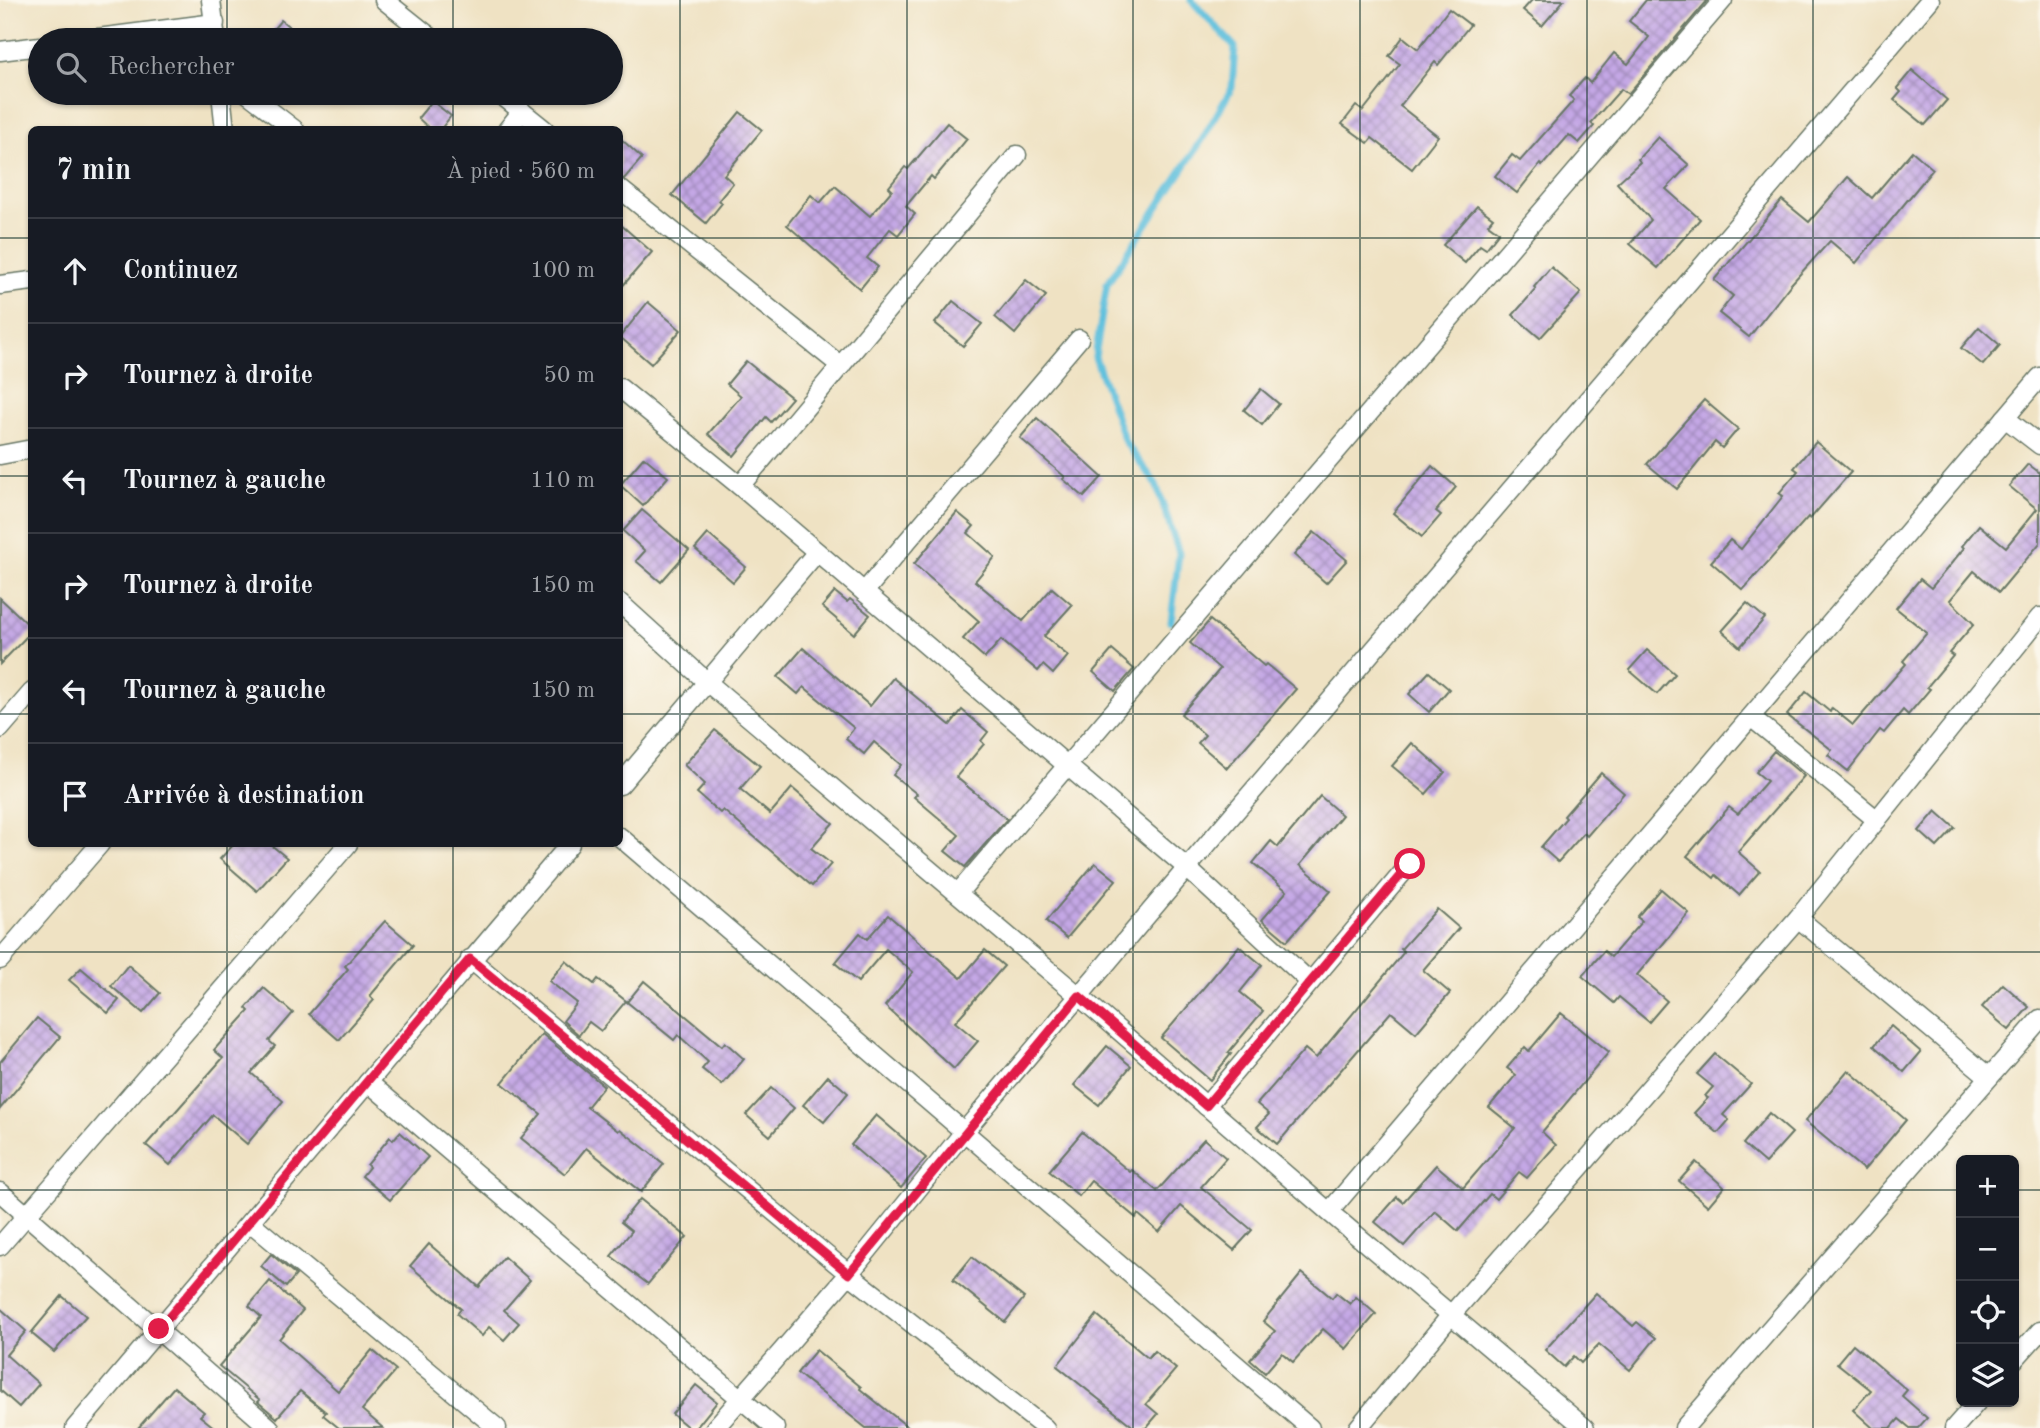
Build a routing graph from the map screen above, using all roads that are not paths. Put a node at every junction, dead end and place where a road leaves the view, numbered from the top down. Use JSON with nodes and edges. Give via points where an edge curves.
{"nodes":[{"id":1,"x":211,"y":0,"type":"edge"},
{"id":2,"x":384,"y":0,"type":"edge"},
{"id":3,"x":1723,"y":0,"type":"edge"},
{"id":4,"x":1930,"y":0,"type":"edge"},
{"id":5,"x":215,"y":28,"type":"edge"},
{"id":6,"x":419,"y":28,"type":"edge"},
{"id":7,"x":28,"y":48,"type":"edge"},
{"id":8,"x":0,"y":51,"type":"edge"},
{"id":9,"x":222,"y":105,"type":"edge"},
{"id":10,"x":263,"y":105,"type":"edge"},
{"id":11,"x":514,"y":105,"type":"edge"},
{"id":12,"x":522,"y":111,"type":"junction"},
{"id":13,"x":225,"y":126,"type":"edge"},
{"id":14,"x":290,"y":126,"type":"edge"},
{"id":15,"x":510,"y":126,"type":"edge"},
{"id":16,"x":540,"y":126,"type":"edge"},
{"id":17,"x":1017,"y":155,"type":"dead end"},
{"id":18,"x":623,"y":191,"type":"edge"},
{"id":19,"x":28,"y":282,"type":"edge"},
{"id":20,"x":0,"y":285,"type":"edge"},
{"id":21,"x":1079,"y":339,"type":"dead end"},
{"id":22,"x":841,"y":366,"type":"junction"},
{"id":23,"x":2040,"y":377,"type":"edge"},
{"id":24,"x":623,"y":390,"type":"edge"},
{"id":25,"x":2005,"y":418,"type":"junction"},
{"id":26,"x":2040,"y":445,"type":"edge"},
{"id":27,"x":28,"y":450,"type":"edge"},
{"id":28,"x":7,"y":454,"type":"edge"},
{"id":29,"x":0,"y":468,"type":"edge"},
{"id":30,"x":740,"y":486,"type":"junction"},
{"id":31,"x":817,"y":552,"type":"junction"},
{"id":32,"x":864,"y":592,"type":"junction"},
{"id":33,"x":623,"y":606,"type":"edge"},
{"id":34,"x":2040,"y":617,"type":"edge"},
{"id":35,"x":707,"y":682,"type":"junction"},
{"id":36,"x":28,"y":697,"type":"edge"},
{"id":37,"x":1751,"y":717,"type":"junction"},
{"id":38,"x":0,"y":729,"type":"edge"},
{"id":39,"x":1067,"y":765,"type":"junction"},
{"id":40,"x":623,"y":781,"type":"edge"},
{"id":41,"x":1877,"y":820,"type":"junction"},
{"id":42,"x":623,"y":840,"type":"edge"},
{"id":43,"x":97,"y":847,"type":"edge"},
{"id":44,"x":345,"y":847,"type":"edge"},
{"id":45,"x":566,"y":847,"type":"edge"},
{"id":46,"x":1410,"y":864,"type":"dead end"},
{"id":47,"x":1187,"y":867,"type":"junction"},
{"id":48,"x":958,"y":893,"type":"junction"},
{"id":49,"x":1798,"y":918,"type":"junction"},
{"id":50,"x":470,"y":959,"type":"junction"},
{"id":51,"x":0,"y":960,"type":"edge"},
{"id":52,"x":1310,"y":982,"type":"junction"},
{"id":53,"x":1079,"y":996,"type":"junction"},
{"id":54,"x":2040,"y":1019,"type":"edge"},
{"id":55,"x":1989,"y":1077,"type":"junction"},
{"id":56,"x":368,"y":1082,"type":"junction"},
{"id":57,"x":1206,"y":1106,"type":"junction"},
{"id":58,"x":964,"y":1132,"type":"junction"},
{"id":59,"x":0,"y":1192,"type":"edge"},
{"id":60,"x":1329,"y":1212,"type":"junction"},
{"id":61,"x":26,"y":1215,"type":"junction"},
{"id":62,"x":250,"y":1222,"type":"junction"},
{"id":63,"x":0,"y":1246,"type":"edge"},
{"id":64,"x":849,"y":1274,"type":"junction"},
{"id":65,"x":1451,"y":1315,"type":"junction"},
{"id":66,"x":159,"y":1329,"type":"junction"},
{"id":67,"x":2040,"y":1331,"type":"edge"},
{"id":68,"x":2019,"y":1354,"type":"edge"},
{"id":69,"x":740,"y":1398,"type":"junction"},
{"id":70,"x":1973,"y":1407,"type":"edge"},
{"id":71,"x":75,"y":1428,"type":"edge"},
{"id":72,"x":270,"y":1428,"type":"edge"},
{"id":73,"x":497,"y":1428,"type":"edge"},
{"id":74,"x":715,"y":1428,"type":"edge"},
{"id":75,"x":775,"y":1428,"type":"edge"},
{"id":76,"x":1045,"y":1428,"type":"edge"},
{"id":77,"x":1310,"y":1428,"type":"edge"},
{"id":78,"x":1359,"y":1428,"type":"edge"},
{"id":79,"x":1585,"y":1428,"type":"edge"},
{"id":80,"x":1684,"y":1428,"type":"edge"},
{"id":81,"x":1954,"y":1428,"type":"edge"}],
"edges":[{"from":1,"to":5,"type":"street"},
{"from":2,"to":6,"type":"street"},
{"from":3,"to":39,"type":"street"},
{"from":4,"to":47,"type":"street"},
{"from":7,"to":8,"type":"street"},
{"from":9,"to":13,"type":"street"},
{"from":10,"to":14,"type":"street"},
{"from":11,"to":12,"type":"street"},
{"from":12,"to":15,"type":"street"},
{"from":12,"to":16,"type":"street"},
{"from":17,"to":22,"type":"street"},
{"from":18,"to":22,"type":"street"},
{"from":19,"to":20,"type":"street"},
{"from":21,"to":32,"type":"street"},
{"from":22,"to":30,"type":"street"},
{"from":23,"to":25,"type":"street"},
{"from":24,"to":30,"type":"street"},
{"from":25,"to":26,"type":"street"},
{"from":25,"to":37,"type":"street"},
{"from":27,"to":28,"type":"street"},
{"from":28,"to":29,"type":"street"},
{"from":30,"to":31,"type":"street"},
{"from":31,"to":32,"type":"street"},
{"from":31,"to":35,"type":"street"},
{"from":32,"to":39,"type":"street"},
{"from":33,"to":35,"type":"street"},
{"from":34,"to":41,"type":"street"},
{"from":35,"to":40,"type":"street"},
{"from":35,"to":48,"type":"street"},
{"from":36,"to":38,"type":"street"},
{"from":37,"to":41,"type":"street"},
{"from":37,"to":60,"type":"street"},
{"from":39,"to":47,"type":"street"},
{"from":39,"to":48,"type":"street"},
{"from":41,"to":49,"type":"street"},
{"from":42,"to":58,"type":"street"},
{"from":43,"to":51,"type":"street"},
{"from":44,"to":61,"type":"street"},
{"from":45,"to":50,"type":"street"},
{"from":46,"to":52,"type":"street"},
{"from":47,"to":52,"type":"street"},
{"from":47,"to":53,"type":"street"},
{"from":48,"to":53,"type":"street"},
{"from":49,"to":55,"type":"street"},
{"from":49,"to":65,"type":"street"},
{"from":50,"to":56,"type":"street"},
{"from":50,"to":64,"type":"street"},
{"from":52,"to":57,"type":"street"},
{"from":53,"to":57,"type":"street"},
{"from":53,"to":58,"type":"street"},
{"from":54,"to":55,"type":"street"},
{"from":55,"to":80,"type":"street"},
{"from":56,"to":62,"type":"street"},
{"from":56,"to":69,"type":"street"},
{"from":57,"to":60,"type":"street"},
{"from":58,"to":64,"type":"street"},
{"from":58,"to":77,"type":"street"},
{"from":59,"to":61,"type":"street"},
{"from":60,"to":65,"type":"street"},
{"from":61,"to":63,"type":"street"},
{"from":61,"to":66,"type":"street"},
{"from":62,"to":66,"type":"street"},
{"from":62,"to":73,"type":"street"},
{"from":64,"to":69,"type":"street"},
{"from":64,"to":76,"type":"street"},
{"from":65,"to":78,"type":"street"},
{"from":65,"to":79,"type":"street"},
{"from":66,"to":71,"type":"street"},
{"from":66,"to":72,"type":"street"},
{"from":67,"to":68,"type":"street"},
{"from":69,"to":74,"type":"street"},
{"from":69,"to":75,"type":"street"},
{"from":70,"to":81,"type":"street"}]}
